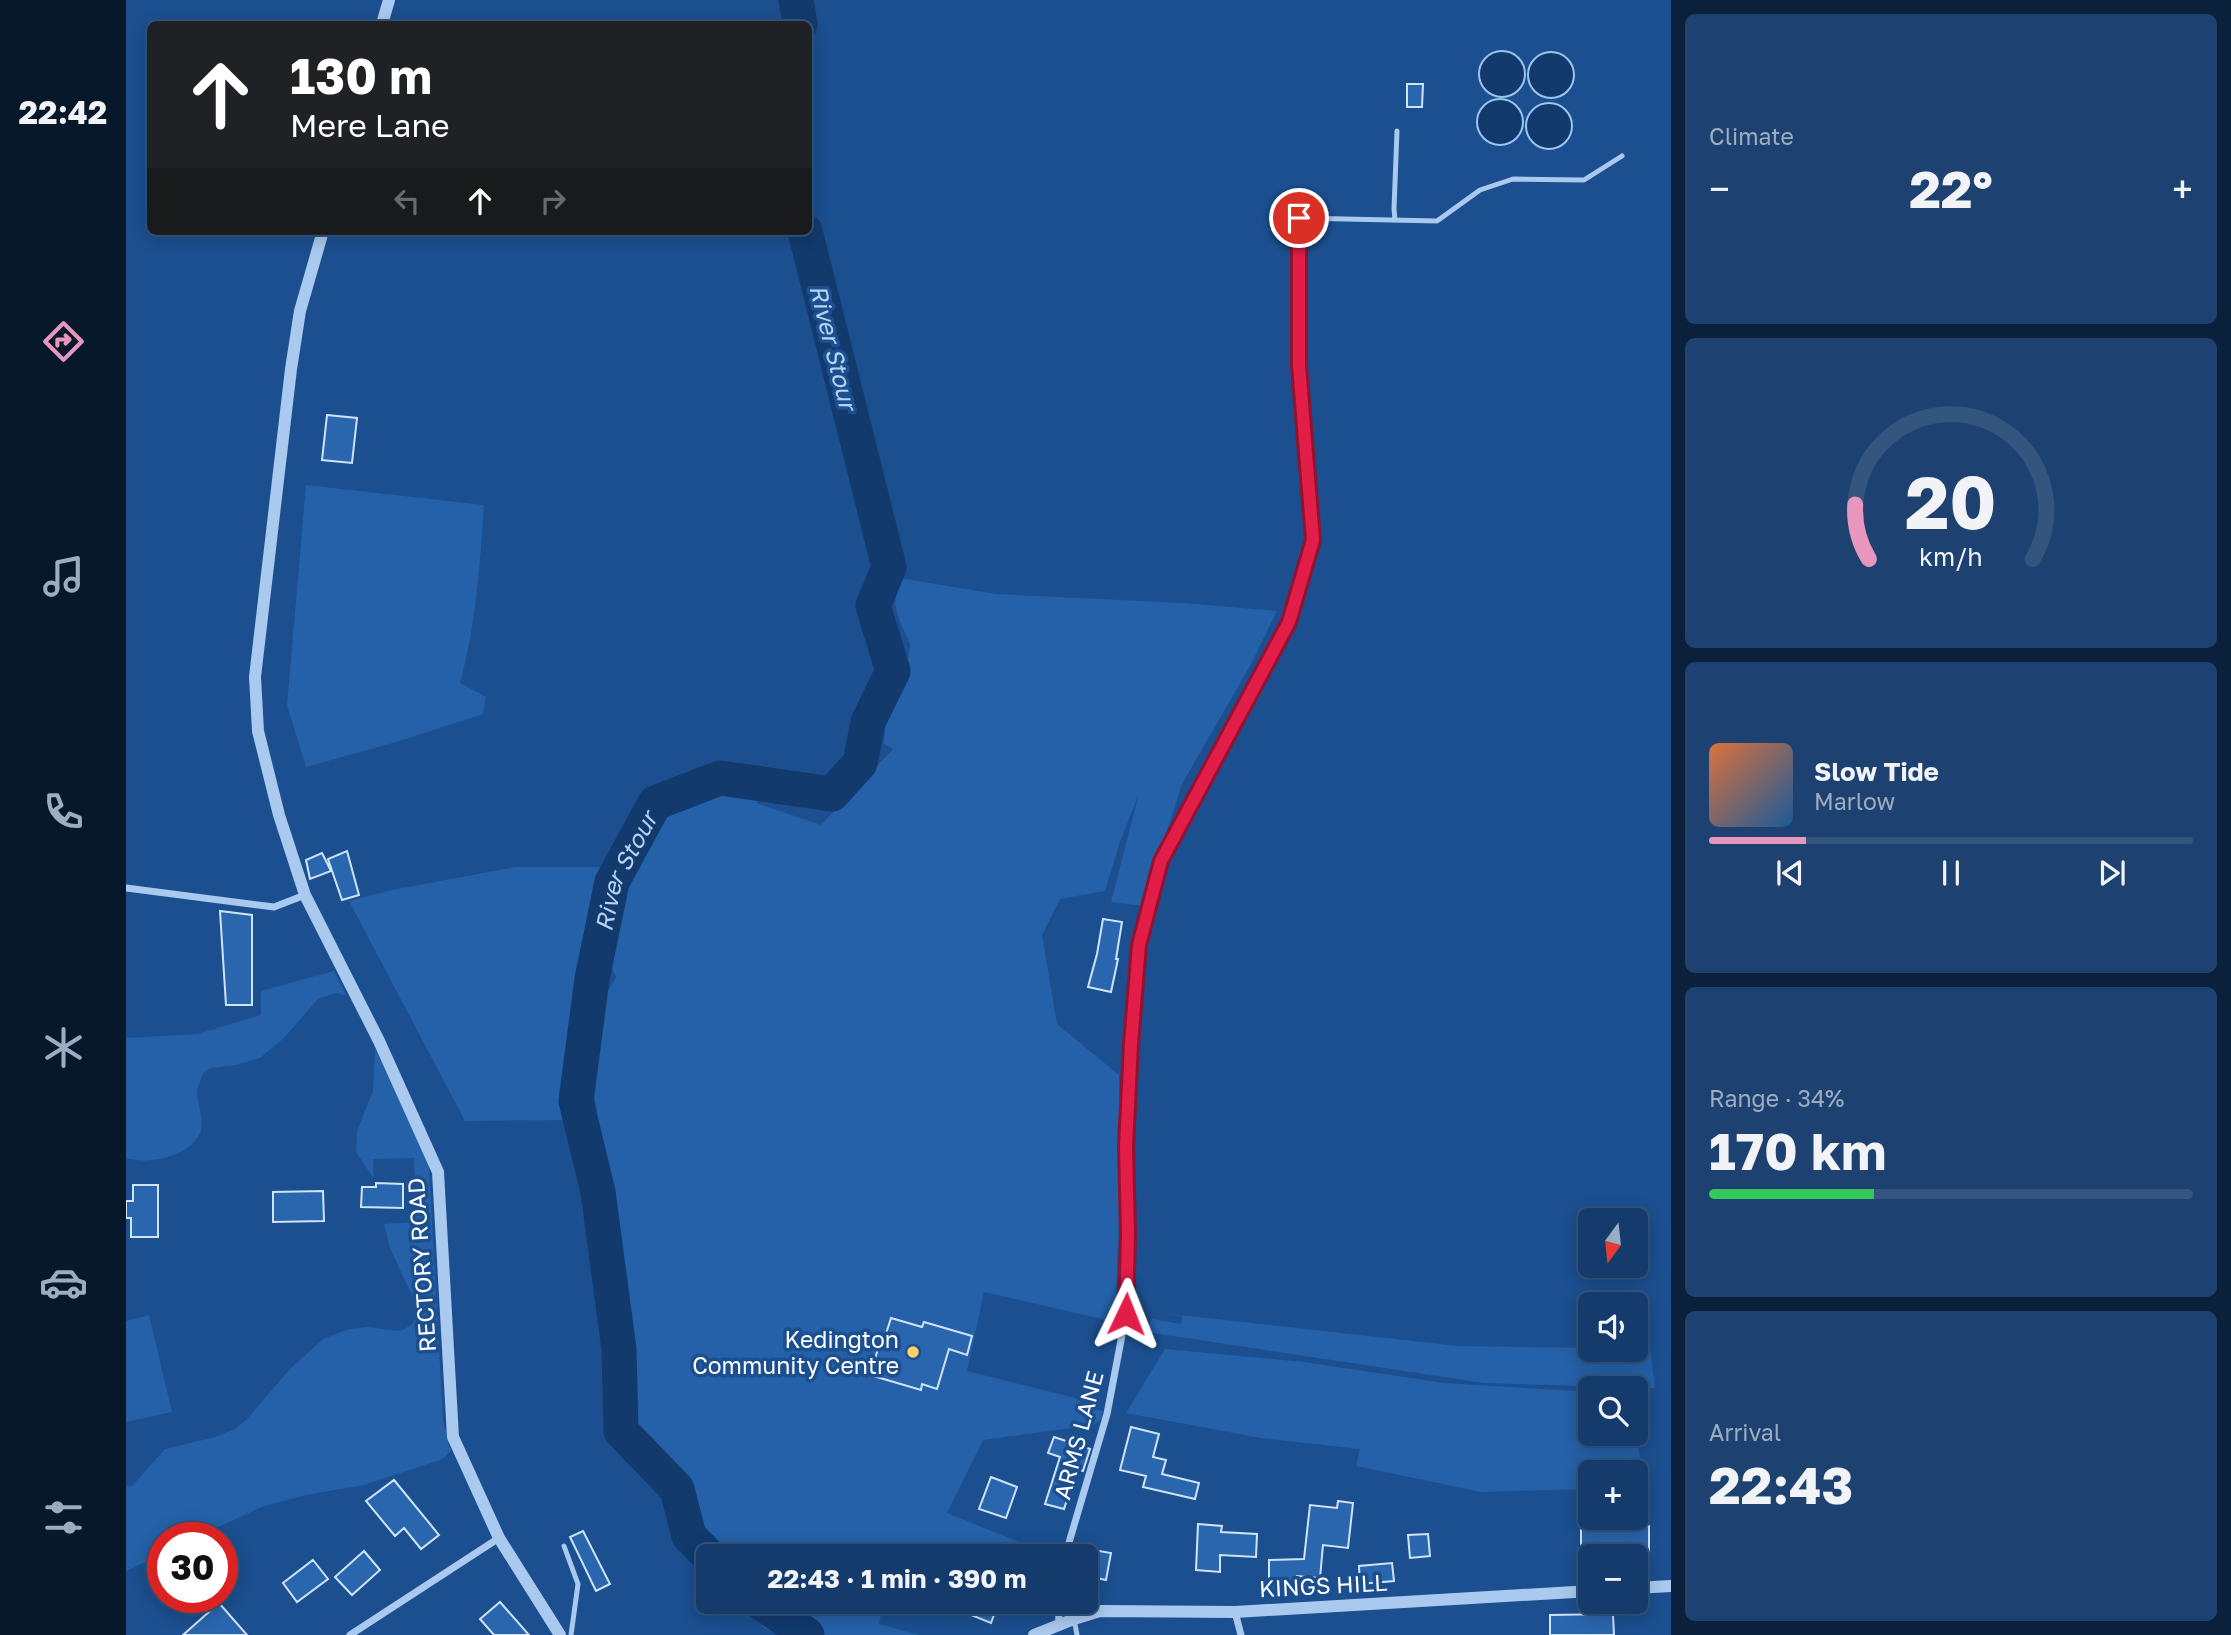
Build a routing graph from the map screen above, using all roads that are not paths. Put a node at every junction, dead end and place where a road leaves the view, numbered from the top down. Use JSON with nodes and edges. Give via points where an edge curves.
{"nodes":[{"id":1,"x":389,"y":0,"type":"edge"},
{"id":2,"x":383,"y":21,"type":"edge"},
{"id":3,"x":1398,"y":131,"type":"dead end"},
{"id":4,"x":1622,"y":156,"type":"dead end"},
{"id":5,"x":1395,"y":220,"type":"junction"},
{"id":6,"x":322,"y":235,"type":"edge"},
{"id":7,"x":126,"y":888,"type":"edge"},
{"id":8,"x":304,"y":895,"type":"junction"},
{"id":9,"x":1139,"y":945,"type":"joint"},
{"id":10,"x":1108,"y":1334,"type":"dead end"},
{"id":11,"x":1122,"y":1336,"type":"junction"},
{"id":12,"x":499,"y":1538,"type":"junction"},
{"id":13,"x":1069,"y":1544,"type":"edge"},
{"id":14,"x":564,"y":1546,"type":"dead end"},
{"id":15,"x":1671,"y":1586,"type":"edge"},
{"id":16,"x":1648,"y":1587,"type":"edge"},
{"id":17,"x":1578,"y":1592,"type":"edge"},
{"id":18,"x":1235,"y":1612,"type":"junction"},
{"id":19,"x":1059,"y":1614,"type":"edge"},
{"id":20,"x":1074,"y":1619,"type":"junction"},
{"id":21,"x":1059,"y":1624,"type":"junction"},
{"id":22,"x":350,"y":1635,"type":"edge"},
{"id":23,"x":560,"y":1635,"type":"edge"},
{"id":24,"x":571,"y":1635,"type":"edge"},
{"id":25,"x":1034,"y":1635,"type":"edge"},
{"id":26,"x":1077,"y":1635,"type":"edge"},
{"id":27,"x":1241,"y":1635,"type":"edge"}],
"edges":[{"from":1,"to":2,"type":"street"},
{"from":3,"to":5,"type":"lane"},
{"from":4,"to":5,"type":"lane","via":[[1584,180],[1513,179],[1480,190],[1437,221]]},
{"from":5,"to":9,"type":"lane","via":[[1299,218],[1299,365],[1313,540],[1289,622],[1161,861]]},
{"from":6,"to":8,"type":"street","name":"RECTORY ROAD","via":[[292,357],[255,677],[258,731]]},
{"from":7,"to":8,"type":"street","via":[[274,907]]},
{"from":8,"to":12,"type":"street","name":"RECTORY ROAD","via":[[379,1041],[438,1172],[453,1437]]},
{"from":9,"to":11,"type":"street","name":"ARMS LANE","via":[[1126,1146],[1128,1234]]},
{"from":10,"to":11,"type":"lane"},
{"from":11,"to":13,"type":"street","name":"ARMS LANE","via":[[1107,1414]]},
{"from":12,"to":22,"type":"street"},
{"from":12,"to":23,"type":"street","name":"RECTORY ROAD"},
{"from":14,"to":24,"type":"lane","via":[[578,1584]]},
{"from":15,"to":16,"type":"street"},
{"from":17,"to":18,"type":"street","name":"KINGS HILL"},
{"from":18,"to":20,"type":"street","name":"KINGS HILL","via":[[1100,1611]]},
{"from":18,"to":27,"type":"street"},
{"from":19,"to":21,"type":"street"},
{"from":20,"to":21,"type":"street","name":"KINGS HILL"},
{"from":20,"to":26,"type":"lane"},
{"from":21,"to":25,"type":"street","name":"KINGS HILL"}]}
